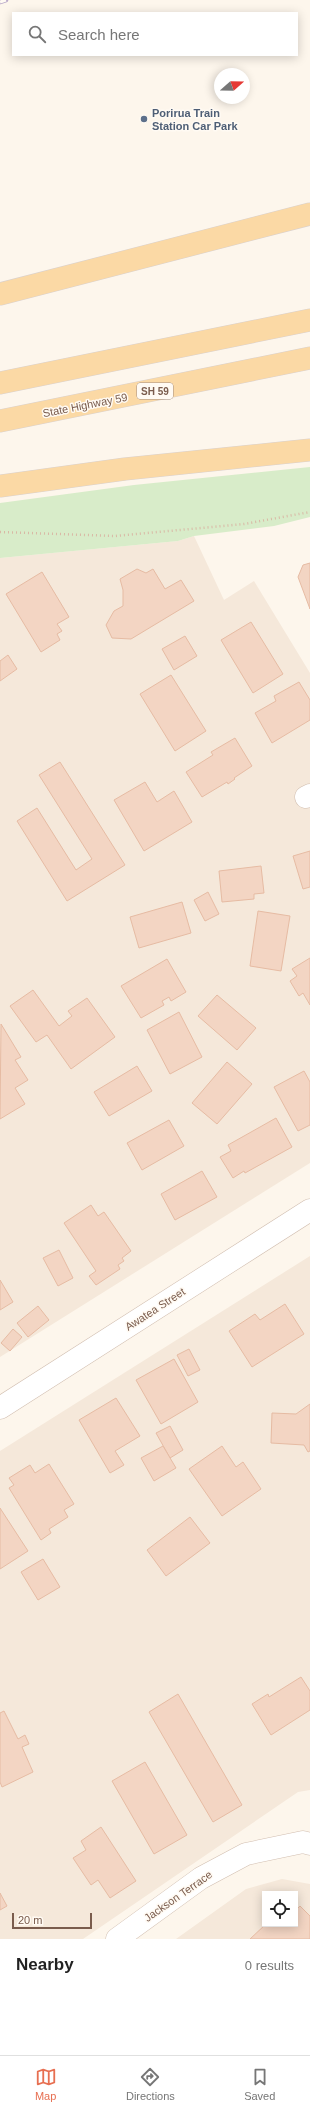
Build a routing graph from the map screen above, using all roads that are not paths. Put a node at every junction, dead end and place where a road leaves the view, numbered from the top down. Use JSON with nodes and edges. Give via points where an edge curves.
{"nodes":[{"id":1,"x":310,"y":214,"type":"edge"},
{"id":2,"x":3,"y":292,"type":"edge"},
{"id":3,"x":310,"y":320,"type":"edge"},
{"id":4,"x":310,"y":358,"type":"edge"},
{"id":5,"x":0,"y":383,"type":"edge"},
{"id":6,"x":0,"y":421,"type":"edge"},
{"id":7,"x":310,"y":450,"type":"edge"},
{"id":8,"x":0,"y":486,"type":"edge"},
{"id":9,"x":310,"y":1210,"type":"edge"},
{"id":10,"x":0,"y":1408,"type":"edge"},
{"id":11,"x":310,"y":1844,"type":"edge"},
{"id":12,"x":116,"y":1939,"type":"edge"}],
"edges":[{"from":1,"to":2,"type":"main road"},
{"from":3,"to":5,"type":"main road"},
{"from":4,"to":6,"type":"main road","name":"State Highway 59","number":"SH 59"},
{"from":7,"to":8,"type":"main road","via":[[124,469]]},
{"from":9,"to":10,"type":"street","name":"Awatea Street"},
{"from":11,"to":12,"type":"street","name":"Jackson Terrace","via":[[303,1842],[246,1854],[202,1878]]}]}
